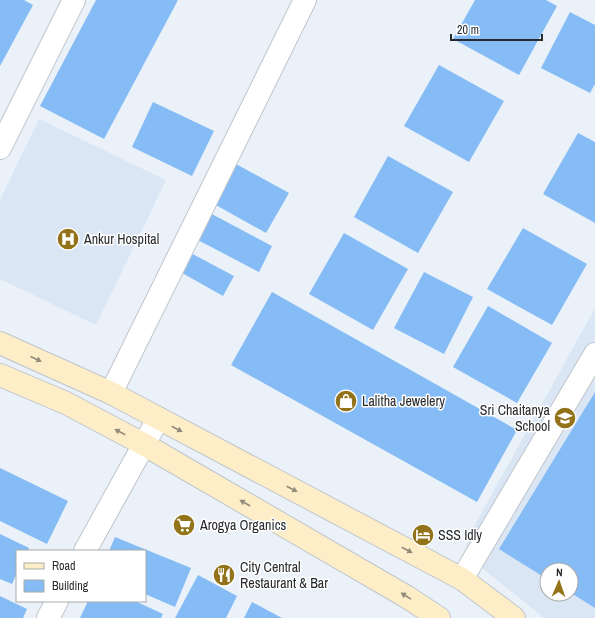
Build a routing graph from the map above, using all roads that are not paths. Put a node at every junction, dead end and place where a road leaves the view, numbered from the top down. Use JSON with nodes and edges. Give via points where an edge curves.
{"nodes":[{"id":1,"x":74,"y":0,"type":"edge"},
{"id":2,"x":305,"y":0,"type":"edge"},
{"id":3,"x":0,"y":148,"type":"edge"},
{"id":4,"x":0,"y":343,"type":"edge"},
{"id":5,"x":595,"y":354,"type":"edge"},
{"id":6,"x":0,"y":375,"type":"edge"},
{"id":7,"x":111,"y":393,"type":"junction"},
{"id":8,"x":158,"y":418,"type":"junction"},
{"id":9,"x":145,"y":445,"type":"junction"},
{"id":10,"x":86,"y":550,"type":"edge"},
{"id":11,"x":462,"y":579,"type":"junction"},
{"id":12,"x":56,"y":602,"type":"edge"},
{"id":13,"x":48,"y":618,"type":"edge"},
{"id":14,"x":439,"y":618,"type":"edge"},
{"id":15,"x":514,"y":618,"type":"edge"}],
"edges":[{"from":1,"to":3,"type":"street"},
{"from":2,"to":7,"type":"street"},
{"from":4,"to":7,"type":"street","one_way":true},
{"from":5,"to":11,"type":"street"},
{"from":9,"to":6,"type":"street","one_way":true,"via":[[66,403]]},
{"from":7,"to":8,"type":"street"},
{"from":8,"to":9,"type":"street"},
{"from":8,"to":11,"type":"street","one_way":true},
{"from":9,"to":10,"type":"street"},
{"from":14,"to":9,"type":"street","one_way":true},
{"from":11,"to":15,"type":"street"},
{"from":12,"to":13,"type":"street"}]}
